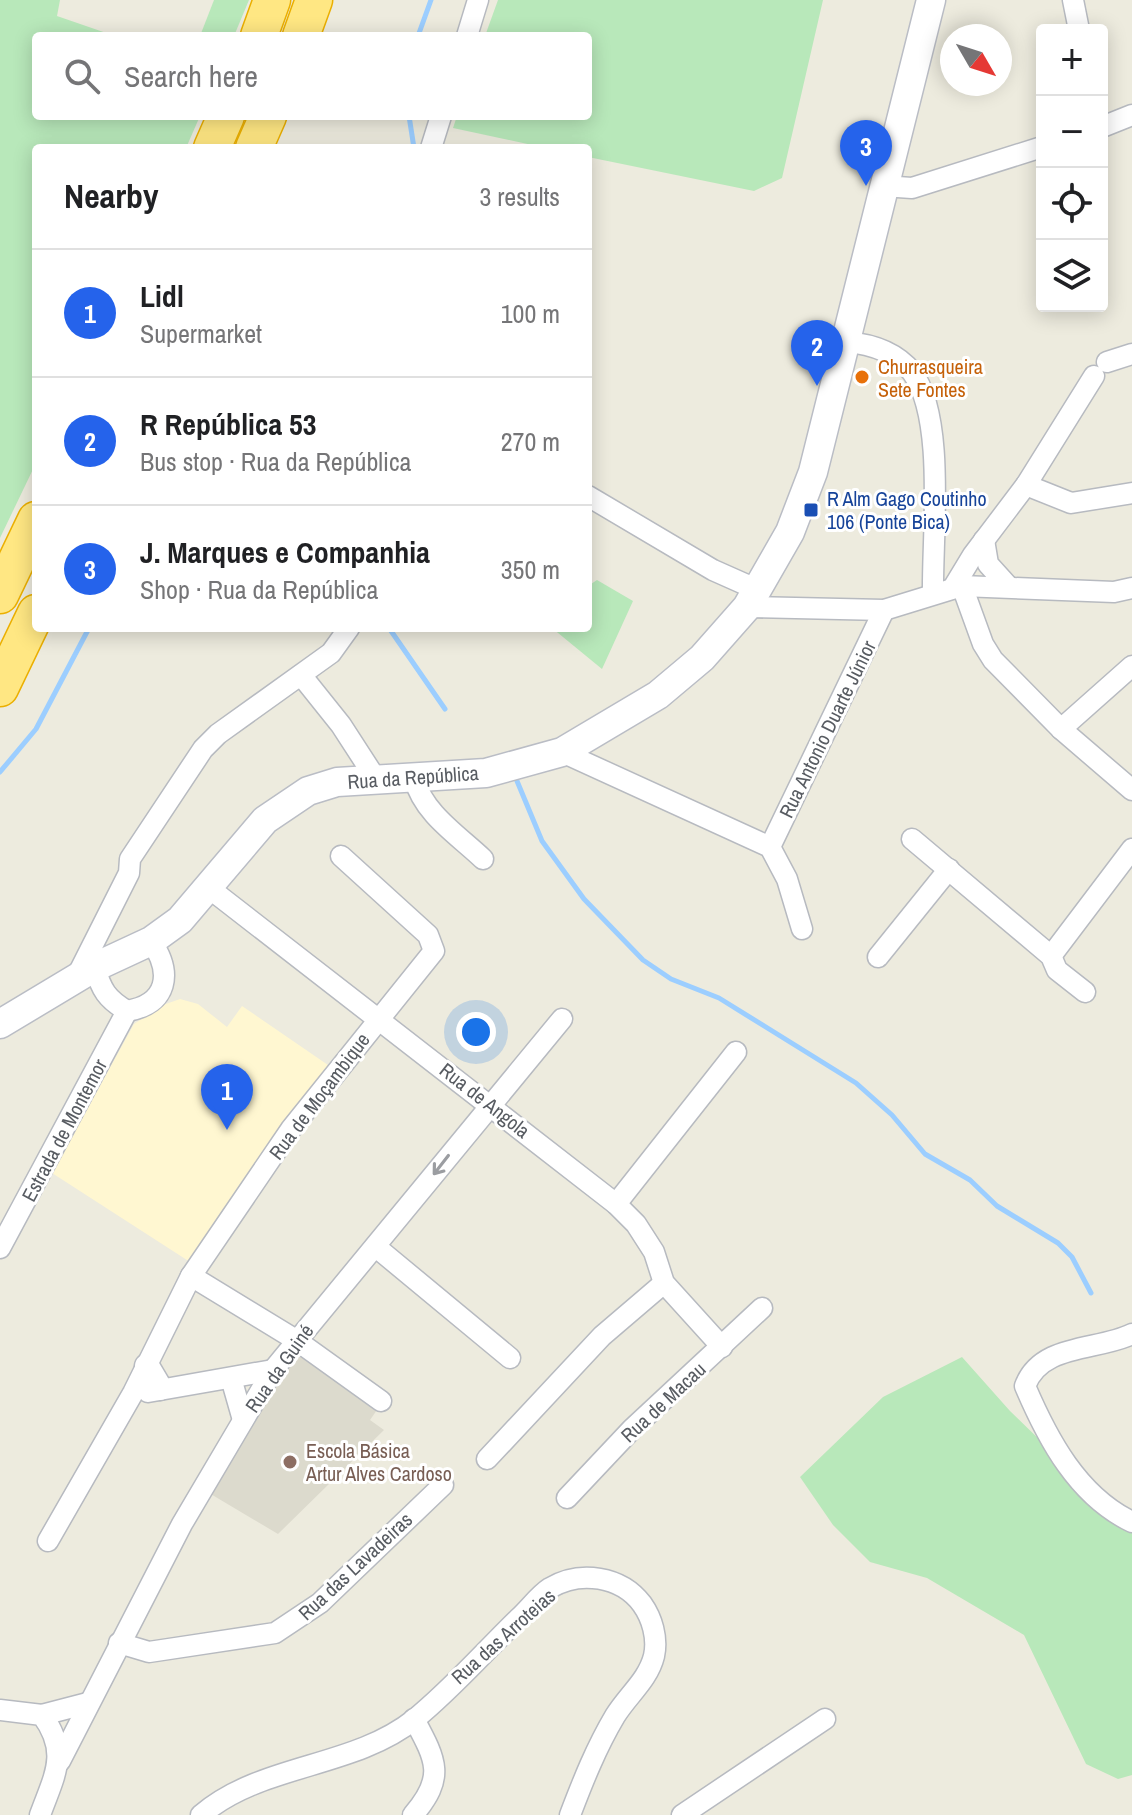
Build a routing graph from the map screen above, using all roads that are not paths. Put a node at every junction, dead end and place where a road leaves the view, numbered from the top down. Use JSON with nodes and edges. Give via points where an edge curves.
{"nodes":[{"id":1,"x":272,"y":0,"type":"edge"},
{"id":2,"x":314,"y":0,"type":"edge"},
{"id":3,"x":478,"y":0,"type":"edge"},
{"id":4,"x":931,"y":0,"type":"edge"},
{"id":5,"x":1073,"y":0,"type":"edge"},
{"id":6,"x":1078,"y":24,"type":"edge"},
{"id":7,"x":260,"y":32,"type":"edge"},
{"id":8,"x":302,"y":32,"type":"edge"},
{"id":9,"x":468,"y":32,"type":"edge"},
{"id":10,"x":224,"y":120,"type":"edge"},
{"id":11,"x":266,"y":120,"type":"edge"},
{"id":12,"x":1108,"y":122,"type":"edge"},
{"id":13,"x":1130,"y":122,"type":"edge"},
{"id":14,"x":214,"y":144,"type":"edge"},
{"id":15,"x":256,"y":144,"type":"edge"},
{"id":16,"x":1036,"y":149,"type":"edge"},
{"id":17,"x":883,"y":186,"type":"junction"},
{"id":18,"x":846,"y":342,"type":"junction"},
{"id":19,"x":1132,"y":354,"type":"edge"},
{"id":20,"x":1026,"y":485,"type":"junction"},
{"id":21,"x":1132,"y":493,"type":"edge"},
{"id":22,"x":592,"y":498,"type":"edge"},
{"id":23,"x":32,"y":528,"type":"edge"},
{"id":24,"x":984,"y":540,"type":"junction"},
{"id":25,"x":1007,"y":585,"type":"junction"},
{"id":26,"x":1132,"y":588,"type":"edge"},
{"id":27,"x":949,"y":589,"type":"junction"},
{"id":28,"x":0,"y":595,"type":"edge"},
{"id":29,"x":752,"y":599,"type":"junction"},
{"id":30,"x":884,"y":610,"type":"junction"},
{"id":31,"x":32,"y":621,"type":"edge"},
{"id":32,"x":346,"y":632,"type":"edge"},
{"id":33,"x":1132,"y":666,"type":"edge"},
{"id":34,"x":301,"y":675,"type":"junction"},
{"id":35,"x":0,"y":688,"type":"edge"},
{"id":36,"x":1061,"y":729,"type":"junction"},
{"id":37,"x":562,"y":752,"type":"junction"},
{"id":38,"x":376,"y":779,"type":"junction"},
{"id":39,"x":415,"y":780,"type":"junction"},
{"id":40,"x":1132,"y":790,"type":"edge"},
{"id":41,"x":912,"y":839,"type":"dead end"},
{"id":42,"x":770,"y":847,"type":"junction"},
{"id":43,"x":1132,"y":849,"type":"edge"},
{"id":44,"x":341,"y":856,"type":"dead end"},
{"id":45,"x":483,"y":859,"type":"dead end"},
{"id":46,"x":949,"y":869,"type":"junction"},
{"id":47,"x":209,"y":888,"type":"junction"},
{"id":48,"x":802,"y":929,"type":"dead end"},
{"id":49,"x":151,"y":941,"type":"junction"},
{"id":50,"x":1051,"y":956,"type":"junction"},
{"id":51,"x":878,"y":957,"type":"dead end"},
{"id":52,"x":85,"y":974,"type":"junction"},
{"id":53,"x":1085,"y":992,"type":"dead end"},
{"id":54,"x":127,"y":1011,"type":"junction"},
{"id":55,"x":379,"y":1017,"type":"junction"},
{"id":56,"x":562,"y":1019,"type":"dead end"},
{"id":57,"x":0,"y":1024,"type":"edge"},
{"id":58,"x":736,"y":1052,"type":"dead end"},
{"id":59,"x":490,"y":1104,"type":"junction"},
{"id":60,"x":616,"y":1204,"type":"junction"},
{"id":61,"x":376,"y":1247,"type":"junction"},
{"id":62,"x":0,"y":1248,"type":"edge"},
{"id":63,"x":191,"y":1276,"type":"junction"},
{"id":64,"x":664,"y":1283,"type":"junction"},
{"id":65,"x":762,"y":1308,"type":"dead end"},
{"id":66,"x":1132,"y":1334,"type":"edge"},
{"id":67,"x":296,"y":1340,"type":"junction"},
{"id":68,"x":722,"y":1347,"type":"junction"},
{"id":69,"x":510,"y":1358,"type":"dead end"},
{"id":70,"x":147,"y":1366,"type":"junction"},
{"id":71,"x":273,"y":1370,"type":"junction"},
{"id":72,"x":231,"y":1378,"type":"junction"},
{"id":73,"x":160,"y":1388,"type":"junction"},
{"id":74,"x":130,"y":1398,"type":"junction"},
{"id":75,"x":381,"y":1401,"type":"dead end"},
{"id":76,"x":243,"y":1420,"type":"junction"},
{"id":77,"x":487,"y":1459,"type":"dead end"},
{"id":78,"x":443,"y":1485,"type":"dead end"},
{"id":79,"x":567,"y":1498,"type":"dead end"},
{"id":80,"x":1132,"y":1522,"type":"edge"},
{"id":81,"x":48,"y":1541,"type":"dead end"},
{"id":82,"x":119,"y":1643,"type":"junction"},
{"id":83,"x":88,"y":1703,"type":"junction"},
{"id":84,"x":0,"y":1710,"type":"edge"},
{"id":85,"x":42,"y":1715,"type":"junction"},
{"id":86,"x":414,"y":1719,"type":"junction"},
{"id":87,"x":825,"y":1719,"type":"dead end"},
{"id":88,"x":60,"y":1761,"type":"junction"},
{"id":89,"x":40,"y":1815,"type":"edge"},
{"id":90,"x":201,"y":1815,"type":"edge"},
{"id":91,"x":413,"y":1815,"type":"edge"},
{"id":92,"x":570,"y":1815,"type":"edge"},
{"id":93,"x":682,"y":1815,"type":"edge"}],
"edges":[{"from":1,"to":7,"type":"highway"},
{"from":2,"to":8,"type":"highway"},
{"from":3,"to":9,"type":"street"},
{"from":4,"to":17,"type":"main road","name":"Rua da República"},
{"from":5,"to":6,"type":"street"},
{"from":10,"to":14,"type":"highway"},
{"from":11,"to":15,"type":"highway"},
{"from":12,"to":13,"type":"street"},
{"from":16,"to":17,"type":"street","via":[[912,188]]},
{"from":17,"to":18,"type":"main road","name":"Rua da República"},
{"from":18,"to":27,"type":"street","via":[[898,358],[921,391],[931,422]]},
{"from":18,"to":29,"type":"main road","name":"Rua da República","via":[[813,472],[790,532]]},
{"from":19,"to":20,"type":"street","via":[[1100,369]]},
{"from":20,"to":21,"type":"street","via":[[1071,503]]},
{"from":20,"to":24,"type":"street"},
{"from":22,"to":29,"type":"street"},
{"from":23,"to":28,"type":"highway"},
{"from":24,"to":25,"type":"street","via":[[988,564]]},
{"from":24,"to":27,"type":"street"},
{"from":25,"to":26,"type":"street","via":[[1114,592]]},
{"from":25,"to":27,"type":"street"},
{"from":27,"to":30,"type":"street"},
{"from":27,"to":36,"type":"street","via":[[990,655]]},
{"from":29,"to":30,"type":"street"},
{"from":29,"to":37,"type":"main road","name":"Rua da República","via":[[702,658],[658,695]]},
{"from":30,"to":42,"type":"street","name":"Rua Antonio Duarte Júnior"},
{"from":31,"to":35,"type":"highway"},
{"from":32,"to":34,"type":"street","via":[[331,653]]},
{"from":33,"to":36,"type":"street"},
{"from":34,"to":38,"type":"street"},
{"from":34,"to":52,"type":"street","via":[[203,749],[130,859],[129,873]]},
{"from":36,"to":40,"type":"street"},
{"from":37,"to":39,"type":"main road","name":"Rua da República","via":[[486,773]]},
{"from":37,"to":42,"type":"street"},
{"from":38,"to":39,"type":"main road","name":"Rua da República"},
{"from":38,"to":47,"type":"main road","name":"Rua da República","via":[[308,791],[265,820]]},
{"from":39,"to":45,"type":"street","via":[[428,807]]},
{"from":41,"to":46,"type":"street"},
{"from":42,"to":48,"type":"street","via":[[787,879]]},
{"from":43,"to":50,"type":"street"},
{"from":44,"to":55,"type":"street","name":"Rua de Moçambique","via":[[433,943],[429,959]]},
{"from":46,"to":50,"type":"street"},
{"from":46,"to":51,"type":"street"},
{"from":47,"to":49,"type":"main road","name":"Rua da República","via":[[180,920]]},
{"from":47,"to":55,"type":"street","name":"Rua de Angola"},
{"from":49,"to":52,"type":"main road","name":"Rua da República"},
{"from":49,"to":54,"type":"street","via":[[164,985],[158,999]]},
{"from":50,"to":53,"type":"street","via":[[1057,970]]},
{"from":52,"to":54,"type":"street"},
{"from":52,"to":57,"type":"main road","name":"Rua da República"},
{"from":54,"to":62,"type":"street","name":"Estrada de Montemor"},
{"from":55,"to":59,"type":"street","name":"Rua de Angola"},
{"from":55,"to":63,"type":"street","name":"Rua de Moçambique","via":[[291,1129]]},
{"from":56,"to":59,"type":"street","name":"Rua da Guiné"},
{"from":58,"to":60,"type":"street"},
{"from":59,"to":60,"type":"street","name":"Rua de Angola"},
{"from":59,"to":61,"type":"street","name":"Rua da Guiné","one_way":true},
{"from":60,"to":64,"type":"street","name":"Rua de Angola","via":[[654,1252]]},
{"from":61,"to":67,"type":"street","name":"Rua da Guiné"},
{"from":61,"to":69,"type":"street"},
{"from":63,"to":67,"type":"street"},
{"from":63,"to":70,"type":"street","name":"Rua de Moçambique"},
{"from":64,"to":68,"type":"street","name":"Rua de Angola"},
{"from":64,"to":77,"type":"street","via":[[602,1336]]},
{"from":65,"to":68,"type":"street","name":"Rua de Macau"},
{"from":66,"to":80,"type":"street","via":[[1100,1347],[1063,1351],[1041,1365],[1025,1386],[1085,1491]]},
{"from":67,"to":71,"type":"street","name":"Rua da Guiné"},
{"from":67,"to":75,"type":"street"},
{"from":68,"to":79,"type":"street","name":"Rua de Macau","via":[[632,1429]]},
{"from":70,"to":73,"type":"street"},
{"from":70,"to":74,"type":"street","name":"Rua de Moçambique"},
{"from":71,"to":72,"type":"street"},
{"from":71,"to":76,"type":"street","name":"Rua da Guiné"},
{"from":72,"to":73,"type":"street"},
{"from":72,"to":76,"type":"street"},
{"from":73,"to":74,"type":"street"},
{"from":74,"to":81,"type":"street","name":"Rua de Moçambique"},
{"from":76,"to":82,"type":"street","name":"Rua da Guiné"},
{"from":78,"to":82,"type":"street","name":"Rua das Lavadeiras","via":[[320,1603],[275,1633],[149,1652]]},
{"from":82,"to":83,"type":"street","name":"Rua da Guiné"},
{"from":83,"to":85,"type":"street"},
{"from":83,"to":88,"type":"street","name":"Rua da Guiné"},
{"from":84,"to":85,"type":"street"},
{"from":85,"to":88,"type":"street"},
{"from":86,"to":90,"type":"street","name":"Rua das Arroteias","via":[[340,1758],[240,1790]]},
{"from":86,"to":91,"type":"street","via":[[435,1762],[435,1782]]},
{"from":86,"to":92,"type":"street","name":"Rua das Arroteias","via":[[550,1588],[584,1577],[626,1589],[647,1610],[655,1654],[645,1678],[596,1748]]},
{"from":87,"to":93,"type":"street"},
{"from":88,"to":89,"type":"street"}]}
